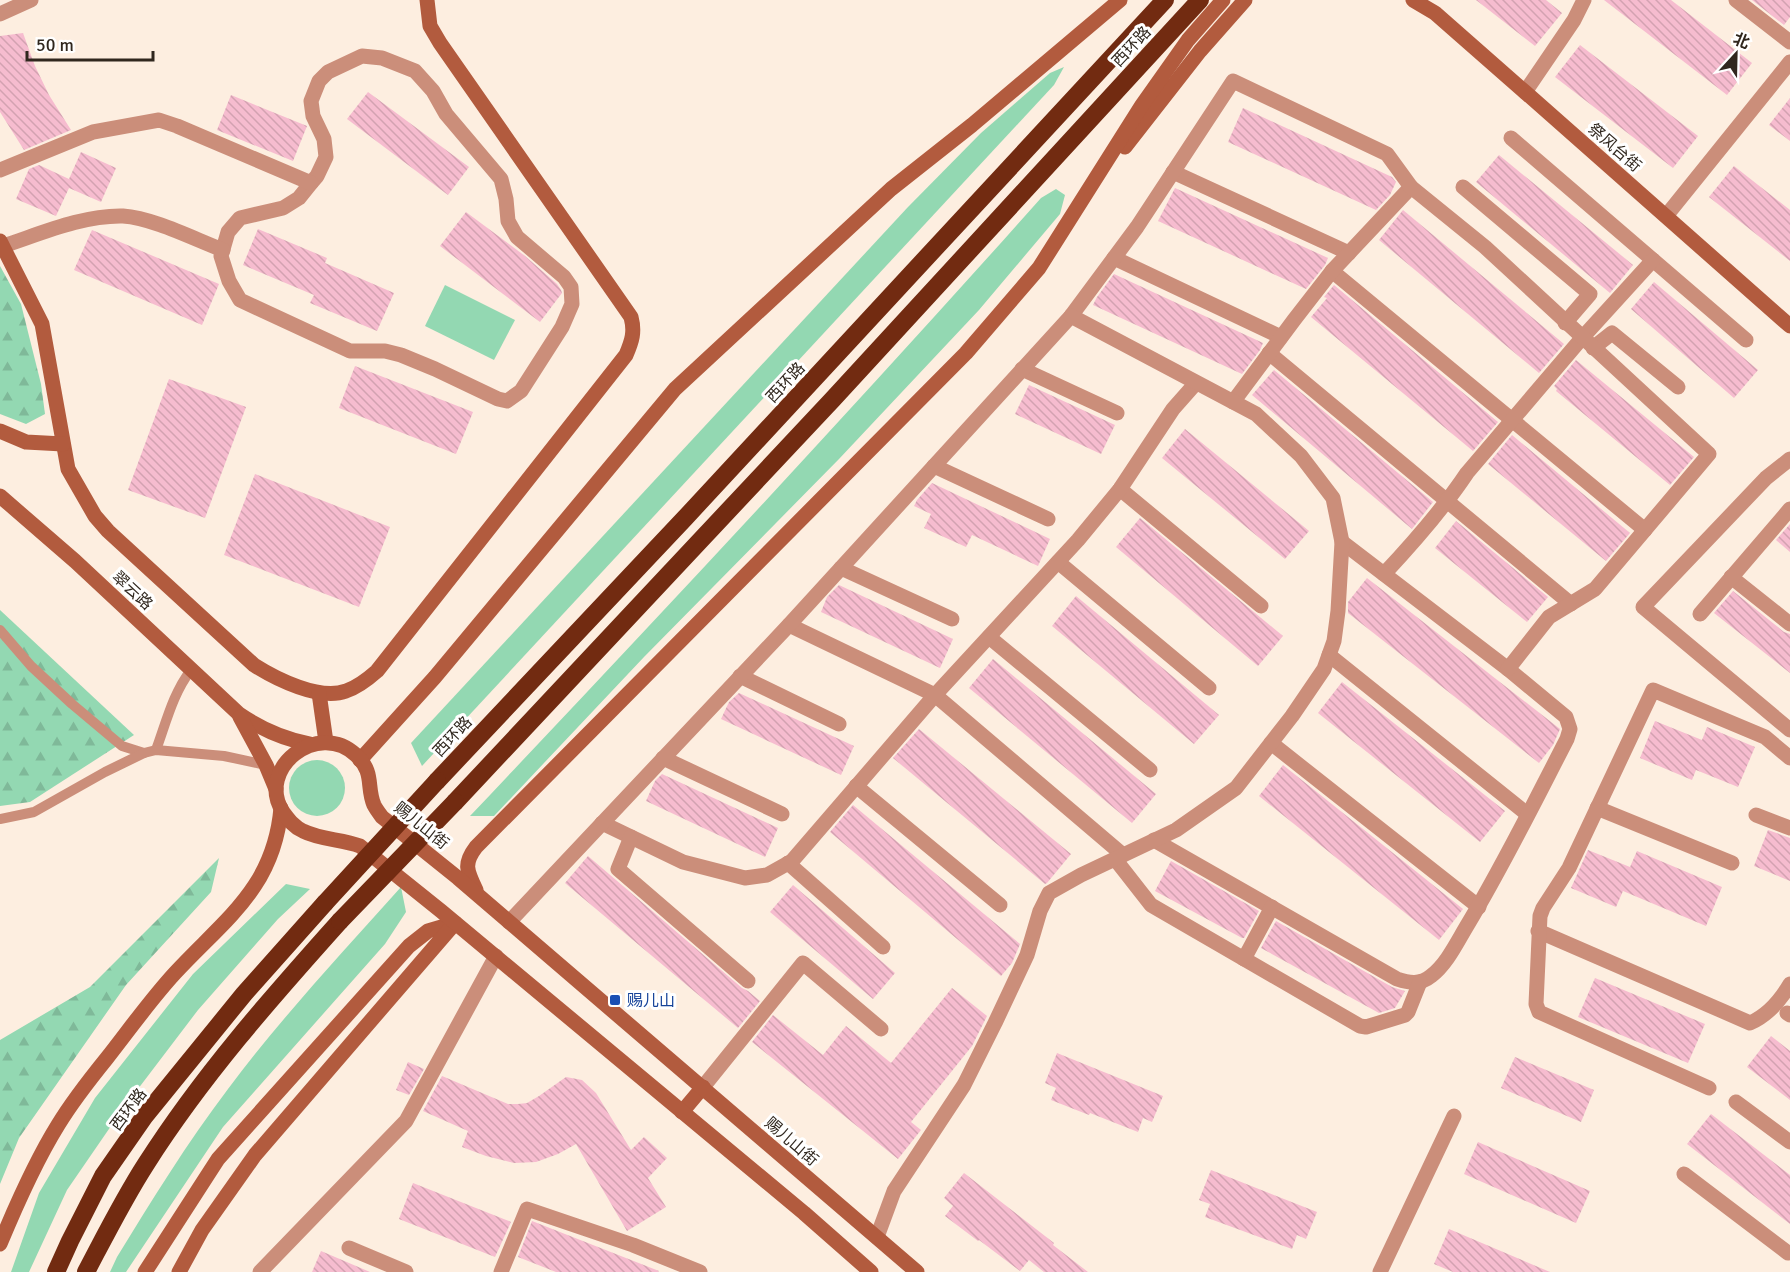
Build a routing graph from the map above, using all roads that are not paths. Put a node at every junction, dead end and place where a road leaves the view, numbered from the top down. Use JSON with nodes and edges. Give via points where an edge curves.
{"nodes":[{"id":1,"x":31,"y":0,"type":"edge"},
{"id":2,"x":427,"y":0,"type":"edge"},
{"id":3,"x":1120,"y":0,"type":"edge"},
{"id":4,"x":1200,"y":0,"type":"edge"},
{"id":5,"x":1223,"y":0,"type":"edge"},
{"id":6,"x":1245,"y":0,"type":"edge"},
{"id":7,"x":1413,"y":0,"type":"edge"},
{"id":8,"x":1584,"y":0,"type":"edge"},
{"id":9,"x":1736,"y":0,"type":"edge"},
{"id":10,"x":1162,"y":4,"type":"edge"},
{"id":11,"x":0,"y":14,"type":"edge"},
{"id":12,"x":1790,"y":42,"type":"edge"},
{"id":13,"x":1790,"y":62,"type":"edge"},
{"id":14,"x":1525,"y":92,"type":"junction"},
{"id":15,"x":1511,"y":138,"type":"dead end"},
{"id":16,"x":0,"y":170,"type":"edge"},
{"id":17,"x":1173,"y":172,"type":"junction"},
{"id":18,"x":311,"y":183,"type":"junction"},
{"id":19,"x":1411,"y":187,"type":"junction"},
{"id":20,"x":1462,"y":187,"type":"dead end"},
{"id":21,"x":1074,"y":213,"type":"junction"},
{"id":22,"x":1666,"y":216,"type":"junction"},
{"id":23,"x":1,"y":243,"type":"edge"},
{"id":24,"x":223,"y":250,"type":"junction"},
{"id":25,"x":1349,"y":253,"type":"junction"},
{"id":26,"x":1114,"y":258,"type":"junction"},
{"id":27,"x":1653,"y":260,"type":"junction"},
{"id":28,"x":1332,"y":272,"type":"junction"},
{"id":29,"x":1071,"y":316,"type":"junction"},
{"id":30,"x":1565,"y":323,"type":"junction"},
{"id":31,"x":1790,"y":326,"type":"edge"},
{"id":32,"x":1281,"y":337,"type":"junction"},
{"id":33,"x":1746,"y":340,"type":"dead end"},
{"id":34,"x":1588,"y":343,"type":"junction"},
{"id":35,"x":1269,"y":353,"type":"junction"},
{"id":36,"x":1022,"y":369,"type":"junction"},
{"id":37,"x":1197,"y":383,"type":"junction"},
{"id":38,"x":1678,"y":387,"type":"dead end"},
{"id":39,"x":1233,"y":402,"type":"junction"},
{"id":40,"x":1117,"y":413,"type":"dead end"},
{"id":41,"x":1512,"y":420,"type":"junction"},
{"id":42,"x":0,"y":431,"type":"edge"},
{"id":43,"x":63,"y":444,"type":"junction"},
{"id":44,"x":1790,"y":459,"type":"edge"},
{"id":45,"x":934,"y":466,"type":"junction"},
{"id":46,"x":1120,"y":489,"type":"junction"},
{"id":47,"x":0,"y":496,"type":"edge"},
{"id":48,"x":1447,"y":502,"type":"junction"},
{"id":49,"x":1790,"y":509,"type":"edge"},
{"id":50,"x":1048,"y":519,"type":"dead end"},
{"id":51,"x":1645,"y":530,"type":"junction"},
{"id":52,"x":1342,"y":542,"type":"junction"},
{"id":53,"x":1058,"y":562,"type":"junction"},
{"id":54,"x":841,"y":568,"type":"junction"},
{"id":55,"x":1384,"y":574,"type":"junction"},
{"id":56,"x":1731,"y":577,"type":"junction"},
{"id":57,"x":1571,"y":604,"type":"junction"},
{"id":58,"x":1261,"y":606,"type":"dead end"},
{"id":59,"x":1700,"y":614,"type":"dead end"},
{"id":60,"x":952,"y":619,"type":"dead end"},
{"id":61,"x":1790,"y":624,"type":"edge"},
{"id":62,"x":789,"y":625,"type":"junction"},
{"id":63,"x":0,"y":630,"type":"edge"},
{"id":64,"x":989,"y":637,"type":"junction"},
{"id":65,"x":1329,"y":655,"type":"junction"},
{"id":66,"x":1508,"y":669,"type":"junction"},
{"id":67,"x":191,"y":670,"type":"junction"},
{"id":68,"x":740,"y":676,"type":"junction"},
{"id":69,"x":1209,"y":688,"type":"dead end"},
{"id":70,"x":319,"y":693,"type":"junction"},
{"id":71,"x":935,"y":694,"type":"junction"},
{"id":72,"x":238,"y":714,"type":"junction"},
{"id":73,"x":839,"y":724,"type":"dead end"},
{"id":74,"x":1790,"y":730,"type":"edge"},
{"id":75,"x":318,"y":743,"type":"junction"},
{"id":76,"x":1271,"y":743,"type":"junction"},
{"id":77,"x":156,"y":750,"type":"junction"},
{"id":78,"x":144,"y":753,"type":"junction"},
{"id":79,"x":663,"y":758,"type":"junction"},
{"id":80,"x":1790,"y":758,"type":"edge"},
{"id":81,"x":360,"y":760,"type":"junction"},
{"id":82,"x":266,"y":765,"type":"junction"},
{"id":83,"x":1150,"y":770,"type":"dead end"},
{"id":84,"x":856,"y":786,"type":"junction"},
{"id":85,"x":277,"y":793,"type":"junction"},
{"id":86,"x":281,"y":808,"type":"junction"},
{"id":87,"x":1597,"y":808,"type":"junction"},
{"id":88,"x":782,"y":814,"type":"dead end"},
{"id":89,"x":1527,"y":814,"type":"junction"},
{"id":90,"x":1756,"y":815,"type":"dead end"},
{"id":91,"x":0,"y":819,"type":"edge"},
{"id":92,"x":602,"y":824,"type":"junction"},
{"id":93,"x":1790,"y":828,"type":"edge"},
{"id":94,"x":632,"y":837,"type":"junction"},
{"id":95,"x":1154,"y":840,"type":"junction"},
{"id":96,"x":1119,"y":857,"type":"junction"},
{"id":97,"x":788,"y":863,"type":"junction"},
{"id":98,"x":1732,"y":863,"type":"dead end"},
{"id":99,"x":478,"y":895,"type":"junction"},
{"id":100,"x":1000,"y":905,"type":"dead end"},
{"id":101,"x":1479,"y":907,"type":"junction"},
{"id":102,"x":1272,"y":908,"type":"junction"},
{"id":103,"x":509,"y":922,"type":"junction"},
{"id":104,"x":455,"y":923,"type":"junction"},
{"id":105,"x":1538,"y":930,"type":"junction"},
{"id":106,"x":883,"y":947,"type":"dead end"},
{"id":107,"x":496,"y":956,"type":"junction"},
{"id":108,"x":1244,"y":959,"type":"junction"},
{"id":109,"x":748,"y":981,"type":"dead end"},
{"id":110,"x":1420,"y":982,"type":"junction"},
{"id":111,"x":1790,"y":984,"type":"edge"},
{"id":112,"x":881,"y":1029,"type":"dead end"},
{"id":113,"x":703,"y":1087,"type":"junction"},
{"id":114,"x":1709,"y":1088,"type":"dead end"},
{"id":115,"x":1736,"y":1102,"type":"dead end"},
{"id":116,"x":682,"y":1112,"type":"junction"},
{"id":117,"x":1454,"y":1116,"type":"dead end"},
{"id":118,"x":1790,"y":1142,"type":"edge"},
{"id":119,"x":1684,"y":1174,"type":"dead end"},
{"id":120,"x":877,"y":1237,"type":"junction"},
{"id":121,"x":0,"y":1244,"type":"edge"},
{"id":122,"x":349,"y":1248,"type":"dead end"},
{"id":123,"x":1789,"y":1253,"type":"edge"},
{"id":124,"x":56,"y":1272,"type":"edge"},
{"id":125,"x":86,"y":1272,"type":"edge"},
{"id":126,"x":145,"y":1272,"type":"edge"},
{"id":127,"x":178,"y":1272,"type":"edge"},
{"id":128,"x":260,"y":1272,"type":"edge"},
{"id":129,"x":406,"y":1272,"type":"edge"},
{"id":130,"x":501,"y":1272,"type":"edge"},
{"id":131,"x":700,"y":1272,"type":"edge"},
{"id":132,"x":871,"y":1272,"type":"edge"},
{"id":133,"x":917,"y":1272,"type":"edge"},
{"id":134,"x":1380,"y":1272,"type":"edge"}],
"edges":[{"from":1,"to":11,"type":"street"},
{"from":2,"to":70,"type":"main road","via":[[430,26],[440,43],[631,317],[634,329],[626,355],[377,671],[344,692]]},
{"from":3,"to":81,"type":"main road","via":[[891,189],[675,388],[435,677]]},
{"from":4,"to":125,"type":"highway","name":"西环路","bridge":true,"via":[[833,399],[276,993],[204,1081],[146,1164]]},
{"from":5,"to":21,"type":"main road","via":[[1188,40],[1142,105]]},
{"from":6,"to":21,"type":"main road","via":[[1200,51]]},
{"from":7,"to":14,"type":"main road","name":"祭风台街","via":[[1435,13]]},
{"from":8,"to":14,"type":"street"},
{"from":9,"to":12,"type":"street"},
{"from":10,"to":124,"type":"highway","name":"西环路","bridge":true,"via":[[437,781],[244,994],[144,1117],[103,1176]]},
{"from":13,"to":22,"type":"street"},
{"from":14,"to":22,"type":"main road","name":"祭风台街"},
{"from":15,"to":27,"type":"street"},
{"from":16,"to":18,"type":"street","via":[[93,132],[159,120]]},
{"from":17,"to":19,"type":"street","via":[[1233,81],[1387,154]]},
{"from":17,"to":25,"type":"street"},
{"from":17,"to":26,"type":"street"},
{"from":18,"to":24,"type":"street","via":[[299,198],[283,208],[240,218],[228,232]]},
{"from":18,"to":24,"type":"street","via":[[326,157],[311,101],[323,76],[362,56],[382,58],[415,71],[501,179],[508,221],[517,237],[571,287],[572,304],[562,327],[521,391],[507,401],[498,399],[401,355],[350,351],[240,300],[229,281],[221,256]]},
{"from":19,"to":25,"type":"street"},
{"from":19,"to":30,"type":"street","via":[[1485,247]]},
{"from":20,"to":30,"type":"street","via":[[1590,294]]},
{"from":21,"to":99,"type":"main road","via":[[1039,268],[966,353],[476,847],[467,864]]},
{"from":22,"to":31,"type":"main road","name":"祭风台街"},
{"from":23,"to":24,"type":"street","via":[[93,218],[124,216],[143,219]]},
{"from":23,"to":43,"type":"main road","via":[[42,324]]},
{"from":25,"to":28,"type":"street"},
{"from":26,"to":29,"type":"street"},
{"from":26,"to":32,"type":"street"},
{"from":27,"to":33,"type":"street"},
{"from":27,"to":34,"type":"street"},
{"from":28,"to":32,"type":"street"},
{"from":28,"to":41,"type":"street"},
{"from":29,"to":36,"type":"street"},
{"from":29,"to":37,"type":"street"},
{"from":30,"to":34,"type":"street"},
{"from":32,"to":35,"type":"street"},
{"from":34,"to":38,"type":"street","via":[[1612,333]]},
{"from":34,"to":41,"type":"street"},
{"from":34,"to":51,"type":"street","via":[[1709,454]]},
{"from":35,"to":39,"type":"street"},
{"from":35,"to":48,"type":"street"},
{"from":36,"to":40,"type":"street"},
{"from":36,"to":45,"type":"street"},
{"from":37,"to":39,"type":"street"},
{"from":37,"to":46,"type":"street","via":[[1173,409]]},
{"from":39,"to":52,"type":"street","via":[[1256,414],[1300,456],[1334,498]]},
{"from":41,"to":48,"type":"street"},
{"from":41,"to":51,"type":"street"},
{"from":42,"to":43,"type":"main road","via":[[26,441]]},
{"from":43,"to":70,"type":"main road","via":[[72,477],[108,531],[255,664],[294,686]]},
{"from":44,"to":74,"type":"street","via":[[1766,478],[1643,607]]},
{"from":45,"to":50,"type":"street"},
{"from":45,"to":54,"type":"street"},
{"from":46,"to":53,"type":"street"},
{"from":46,"to":58,"type":"street"},
{"from":47,"to":67,"type":"main road","name":"翠云路"},
{"from":48,"to":55,"type":"street"},
{"from":48,"to":57,"type":"street"},
{"from":49,"to":56,"type":"street"},
{"from":51,"to":57,"type":"street","via":[[1595,589]]},
{"from":52,"to":55,"type":"street"},
{"from":52,"to":65,"type":"street","via":[[1338,611]]},
{"from":53,"to":64,"type":"street"},
{"from":53,"to":69,"type":"street"},
{"from":54,"to":60,"type":"street"},
{"from":54,"to":62,"type":"street"},
{"from":55,"to":66,"type":"street"},
{"from":56,"to":59,"type":"street"},
{"from":56,"to":61,"type":"street"},
{"from":57,"to":66,"type":"street","via":[[1549,617]]},
{"from":62,"to":68,"type":"street"},
{"from":62,"to":71,"type":"street"},
{"from":63,"to":78,"type":"lane","via":[[72,704],[122,746]]},
{"from":64,"to":71,"type":"street"},
{"from":64,"to":83,"type":"street"},
{"from":65,"to":76,"type":"street","via":[[1324,669]]},
{"from":65,"to":89,"type":"street"},
{"from":66,"to":89,"type":"street","via":[[1566,717],[1570,729]]},
{"from":67,"to":72,"type":"main road","name":"翠云路"},
{"from":67,"to":77,"type":"lane","via":[[182,681]]},
{"from":68,"to":73,"type":"street"},
{"from":68,"to":79,"type":"street"},
{"from":70,"to":75,"type":"main road"},
{"from":71,"to":84,"type":"street"},
{"from":71,"to":96,"type":"street"},
{"from":72,"to":75,"type":"main road","via":[[270,733],[297,742]]},
{"from":72,"to":82,"type":"main road"},
{"from":75,"to":81,"type":"main road","via":[[341,746]]},
{"from":75,"to":85,"type":"main road","via":[[296,752],[285,763]]},
{"from":76,"to":95,"type":"street","via":[[1236,788],[1176,830]]},
{"from":76,"to":101,"type":"street"},
{"from":77,"to":78,"type":"lane"},
{"from":77,"to":82,"type":"lane","via":[[224,756]]},
{"from":78,"to":91,"type":"lane","via":[[34,812]]},
{"from":79,"to":88,"type":"street"},
{"from":79,"to":92,"type":"street"},
{"from":80,"to":87,"type":"street","via":[[1765,737],[1653,690]]},
{"from":81,"to":99,"type":"main road","name":"赐儿山街","via":[[382,817]]},
{"from":82,"to":85,"type":"main road"},
{"from":84,"to":97,"type":"street"},
{"from":84,"to":100,"type":"street"},
{"from":85,"to":86,"type":"main road"},
{"from":86,"to":104,"type":"main road","via":[[302,831],[360,846]]},
{"from":86,"to":121,"type":"main road","via":[[276,842],[260,879],[236,912],[174,974],[58,1124]]},
{"from":87,"to":98,"type":"street"},
{"from":87,"to":105,"type":"street","via":[[1569,868],[1543,908]]},
{"from":89,"to":101,"type":"street"},
{"from":90,"to":93,"type":"street"},
{"from":92,"to":94,"type":"street"},
{"from":92,"to":103,"type":"street"},
{"from":94,"to":97,"type":"street","via":[[683,861],[745,878],[767,875]]},
{"from":94,"to":109,"type":"street","via":[[618,869]]},
{"from":95,"to":96,"type":"street"},
{"from":95,"to":102,"type":"street"},
{"from":96,"to":108,"type":"street","via":[[1151,905]]},
{"from":96,"to":120,"type":"street","via":[[1049,893],[990,1034],[964,1085],[894,1191]]},
{"from":97,"to":106,"type":"street"},
{"from":99,"to":103,"type":"main road","name":"赐儿山街"},
{"from":101,"to":110,"type":"street","via":[[1451,952],[1431,976]]},
{"from":102,"to":108,"type":"street"},
{"from":102,"to":110,"type":"street","via":[[1397,979]]},
{"from":103,"to":113,"type":"main road","name":"赐儿山街"},
{"from":104,"to":107,"type":"main road"},
{"from":104,"to":126,"type":"main road","via":[[428,931],[409,946],[271,1099],[218,1159]]},
{"from":104,"to":127,"type":"main road","via":[[255,1155],[202,1230]]},
{"from":105,"to":111,"type":"street","via":[[1750,1023],[1772,1009]]},
{"from":105,"to":114,"type":"street","via":[[1539,1012]]},
{"from":107,"to":116,"type":"main road"},
{"from":107,"to":128,"type":"street","via":[[406,1121]]},
{"from":108,"to":110,"type":"street","via":[[1366,1027],[1405,1015]]},
{"from":112,"to":113,"type":"street","via":[[803,963]]},
{"from":113,"to":116,"type":"main road"},
{"from":113,"to":120,"type":"main road","name":"赐儿山街"},
{"from":115,"to":118,"type":"street"},
{"from":116,"to":132,"type":"main road"},
{"from":117,"to":134,"type":"street"},
{"from":119,"to":123,"type":"street"},
{"from":120,"to":133,"type":"main road","name":"赐儿山街"},
{"from":122,"to":129,"type":"street"},
{"from":130,"to":131,"type":"street","via":[[527,1209]]}]}
